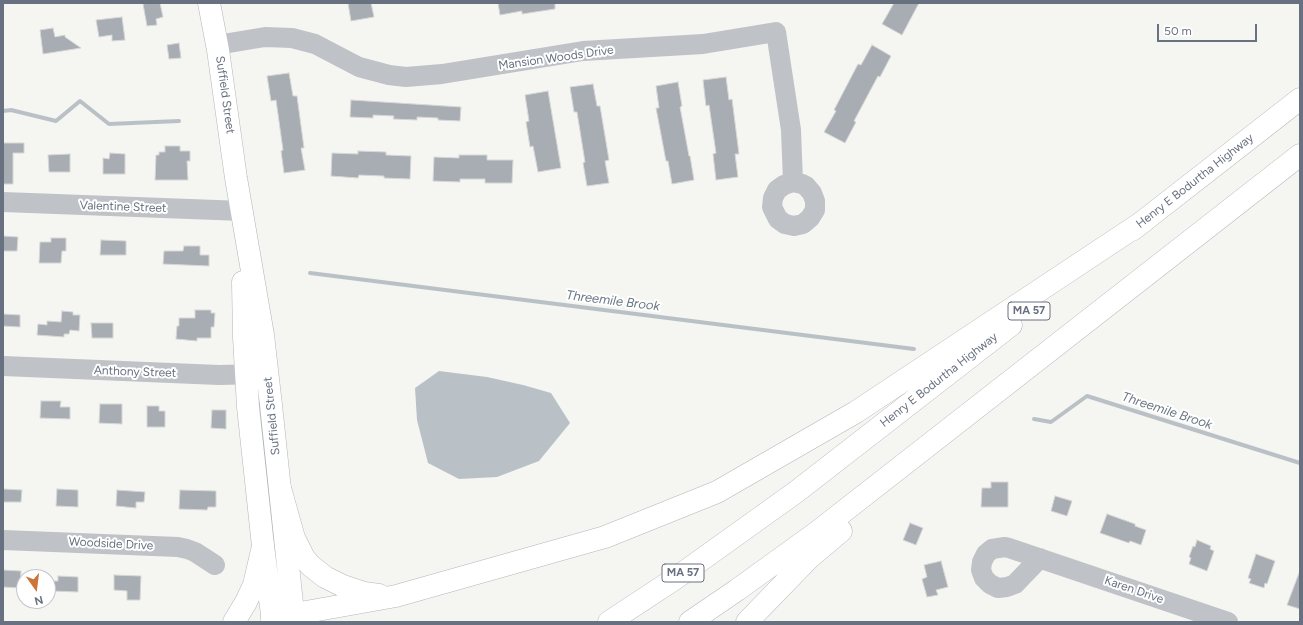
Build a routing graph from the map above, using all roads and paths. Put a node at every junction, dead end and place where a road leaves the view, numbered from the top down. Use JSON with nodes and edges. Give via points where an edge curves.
{"nodes":[{"id":1,"x":209,"y":3,"type":"edge"},
{"id":2,"x":217,"y":45,"type":"junction"},
{"id":3,"x":1300,"y":99,"type":"edge"},
{"id":4,"x":1300,"y":155,"type":"edge"},
{"id":5,"x":1300,"y":162,"type":"edge"},
{"id":6,"x":793,"y":182,"type":"dead end"},
{"id":7,"x":1242,"y":200,"type":"junction"},
{"id":8,"x":3,"y":202,"type":"edge"},
{"id":9,"x":243,"y":211,"type":"junction"},
{"id":10,"x":1144,"y":221,"type":"junction"},
{"id":11,"x":3,"y":366,"type":"edge"},
{"id":12,"x":1029,"y":367,"type":"junction"},
{"id":13,"x":246,"y":374,"type":"junction"},
{"id":14,"x":268,"y":374,"type":"junction"},
{"id":15,"x":280,"y":488,"type":"junction"},
{"id":16,"x":3,"y":540,"type":"edge"},
{"id":17,"x":263,"y":546,"type":"junction"},
{"id":18,"x":1040,"y":558,"type":"dead end"},
{"id":19,"x":215,"y":565,"type":"dead end"},
{"id":20,"x":396,"y":596,"type":"junction"},
{"id":21,"x":283,"y":619,"type":"edge"},
{"id":22,"x":234,"y":622,"type":"edge"},
{"id":23,"x":609,"y":622,"type":"edge"},
{"id":24,"x":690,"y":622,"type":"edge"},
{"id":25,"x":747,"y":622,"type":"edge"},
{"id":26,"x":1228,"y":622,"type":"edge"}],
"edges":[{"from":1,"to":2,"type":"main road","name":"Suffield Street"},
{"from":2,"to":6,"type":"street","name":"Mansion Woods Drive","via":[[265,37],[292,38],[315,44],[359,68],[406,77],[442,74],[583,51],[703,44],[776,32],[790,124]]},
{"from":2,"to":9,"type":"main road","name":"Suffield Street"},
{"from":3,"to":10,"type":"main road","name":"Henry E Bodurtha Highway","number":"MA 57"},
{"from":4,"to":7,"type":"main road"},
{"from":5,"to":7,"type":"main road"},
{"from":7,"to":12,"type":"main road"},
{"from":8,"to":9,"type":"street","name":"Valentine Street"},
{"from":9,"to":13,"type":"main road","name":"Suffield Street"},
{"from":9,"to":14,"type":"main road","name":"Suffield Street"},
{"from":10,"to":20,"type":"main road","via":[[856,412],[717,492],[605,536]]},
{"from":10,"to":23,"type":"main road","name":"Henry E Bodurtha Highway","number":"MA 57","via":[[796,492],[676,578]]},
{"from":11,"to":13,"type":"street","name":"Anthony Street"},
{"from":12,"to":24,"type":"main road","via":[[816,532]]},
{"from":12,"to":25,"type":"main road","via":[[809,558]]},
{"from":13,"to":14,"type":"street","name":"Anthony Street"},
{"from":13,"to":17,"type":"main road","name":"Suffield Street"},
{"from":14,"to":15,"type":"main road","name":"Suffield Street"},
{"from":15,"to":20,"type":"main road","via":[[294,538],[311,566],[333,582],[353,590]]},
{"from":15,"to":21,"type":"main road","name":"Suffield Street"},
{"from":16,"to":19,"type":"street","name":"Woodside Drive","via":[[178,547],[195,552]]},
{"from":17,"to":21,"type":"main road","name":"Suffield Street"},
{"from":17,"to":22,"type":"main road","via":[[254,585]]},
{"from":18,"to":26,"type":"street","name":"Karen Drive"},
{"from":20,"to":21,"type":"main road"}]}
